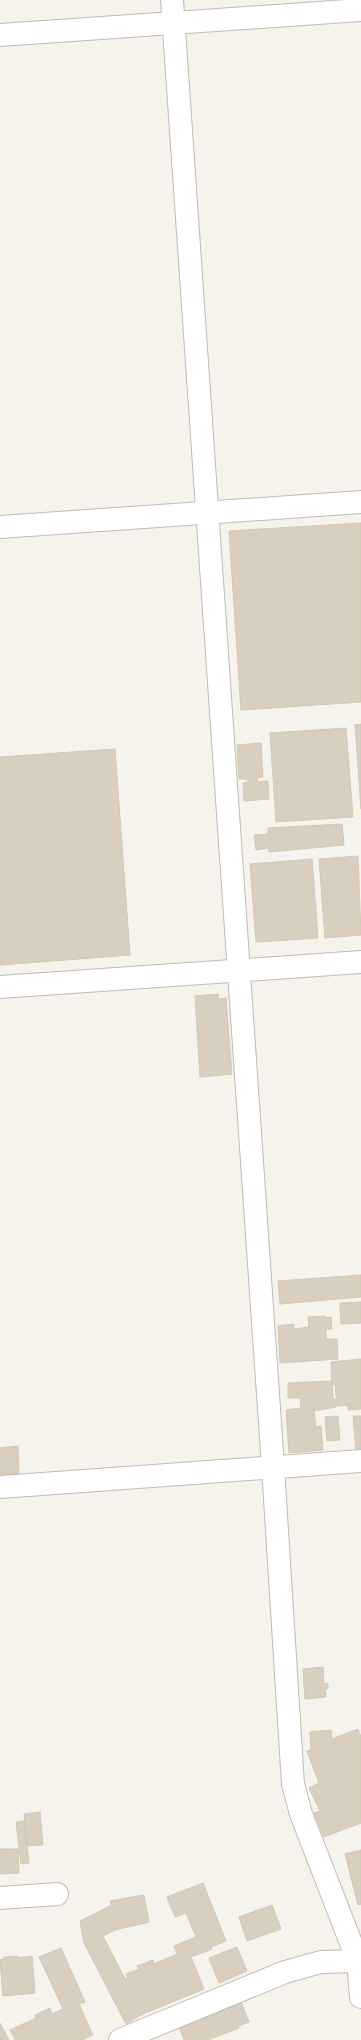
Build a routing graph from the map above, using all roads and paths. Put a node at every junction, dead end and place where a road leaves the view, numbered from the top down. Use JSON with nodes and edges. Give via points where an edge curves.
{"nodes":[{"id":1,"x":172,"y":0,"type":"edge"},
{"id":2,"x":361,"y":10,"type":"edge"},
{"id":3,"x":174,"y":23,"type":"junction"},
{"id":4,"x":0,"y":35,"type":"edge"},
{"id":5,"x":361,"y":502,"type":"edge"},
{"id":6,"x":206,"y":513,"type":"junction"},
{"id":7,"x":0,"y":527,"type":"edge"},
{"id":8,"x":361,"y":962,"type":"edge"},
{"id":9,"x":239,"y":971,"type":"junction"},
{"id":10,"x":0,"y":987,"type":"edge"},
{"id":11,"x":361,"y":1461,"type":"edge"},
{"id":12,"x":273,"y":1467,"type":"junction"},
{"id":13,"x":0,"y":1487,"type":"edge"},
{"id":14,"x":57,"y":1894,"type":"dead end"},
{"id":15,"x":0,"y":1898,"type":"edge"},
{"id":16,"x":360,"y":1961,"type":"edge"},
{"id":17,"x":361,"y":1996,"type":"edge"},
{"id":18,"x":120,"y":2040,"type":"edge"}],
"edges":[{"from":1,"to":3,"type":"street"},
{"from":2,"to":3,"type":"street"},
{"from":3,"to":4,"type":"street"},
{"from":3,"to":6,"type":"street"},
{"from":5,"to":6,"type":"street"},
{"from":6,"to":7,"type":"street"},
{"from":6,"to":9,"type":"street"},
{"from":8,"to":9,"type":"street"},
{"from":9,"to":10,"type":"street"},
{"from":9,"to":12,"type":"street"},
{"from":11,"to":12,"type":"street"},
{"from":12,"to":13,"type":"street"},
{"from":12,"to":16,"type":"street","via":[[293,1784],[301,1814]]},
{"from":14,"to":15,"type":"street"},
{"from":16,"to":17,"type":"street"},
{"from":16,"to":18,"type":"street","via":[[321,1962],[285,1972]]}]}
